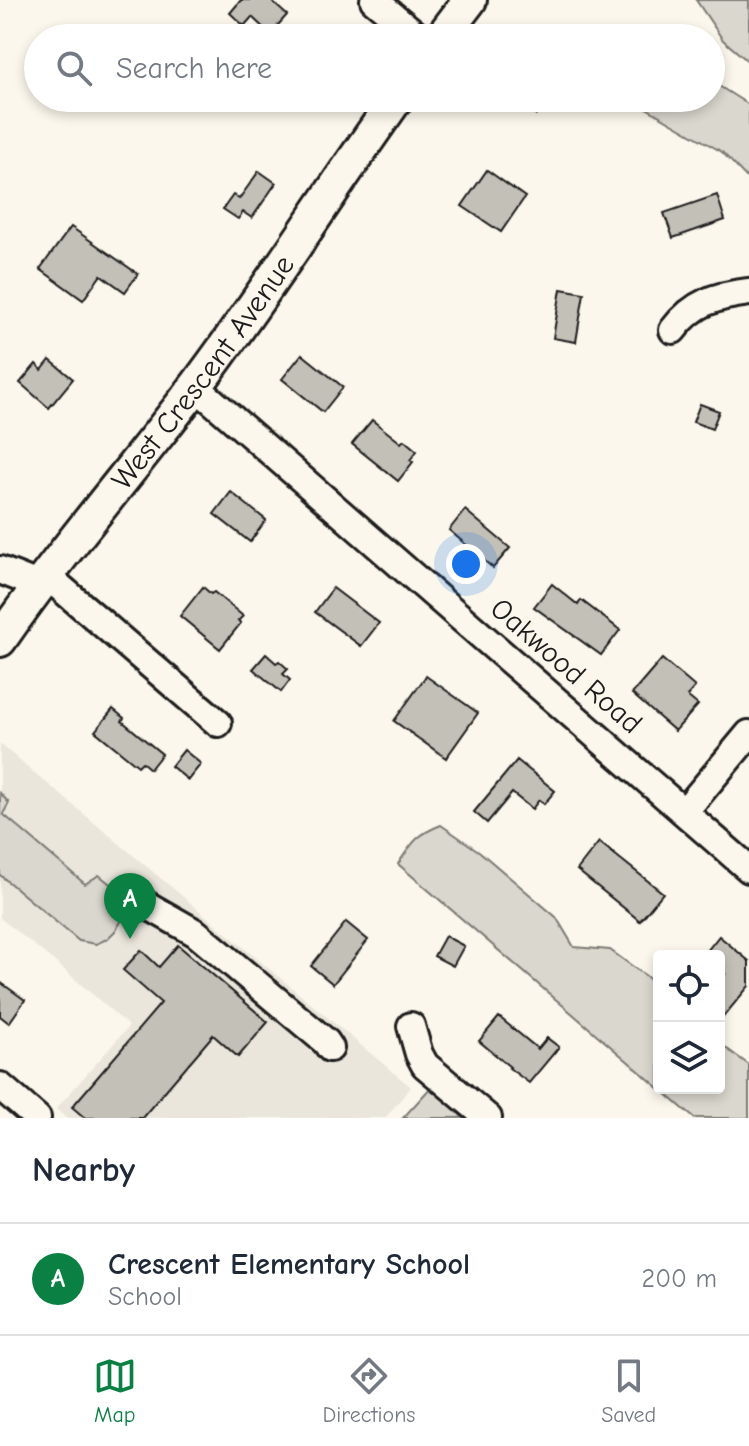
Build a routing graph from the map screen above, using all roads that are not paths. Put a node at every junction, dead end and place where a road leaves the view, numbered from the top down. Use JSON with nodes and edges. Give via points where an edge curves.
{"nodes":[{"id":1,"x":374,"y":0,"type":"edge"},
{"id":2,"x":470,"y":0,"type":"edge"},
{"id":3,"x":403,"y":24,"type":"edge"},
{"id":4,"x":452,"y":24,"type":"edge"},
{"id":5,"x":387,"y":112,"type":"edge"},
{"id":6,"x":749,"y":292,"type":"edge"},
{"id":7,"x":673,"y":330,"type":"dead end"},
{"id":8,"x":195,"y":386,"type":"junction"},
{"id":9,"x":0,"y":570,"type":"edge"},
{"id":10,"x":42,"y":580,"type":"junction"},
{"id":11,"x":0,"y":640,"type":"edge"},
{"id":12,"x":218,"y":723,"type":"dead end"},
{"id":13,"x":749,"y":734,"type":"edge"},
{"id":14,"x":684,"y":812,"type":"junction"},
{"id":15,"x":749,"y":869,"type":"edge"},
{"id":16,"x":138,"y":900,"type":"dead end"},
{"id":17,"x":411,"y":1026,"type":"dead end"},
{"id":18,"x":330,"y":1048,"type":"dead end"},
{"id":19,"x":0,"y":1086,"type":"edge"},
{"id":20,"x":37,"y":1118,"type":"edge"},
{"id":21,"x":488,"y":1118,"type":"edge"}],
"edges":[{"from":1,"to":3,"type":"street"},
{"from":2,"to":4,"type":"main road"},
{"from":5,"to":8,"type":"main road","name":"West Crescent Avenue"},
{"from":6,"to":7,"type":"street","via":[[709,300]]},
{"from":8,"to":10,"type":"main road","name":"West Crescent Avenue"},
{"from":8,"to":14,"type":"street","name":"Oakwood Road"},
{"from":9,"to":10,"type":"street"},
{"from":10,"to":11,"type":"main road","name":"West Crescent Avenue"},
{"from":10,"to":12,"type":"street"},
{"from":13,"to":14,"type":"street"},
{"from":14,"to":15,"type":"street","name":"Oakwood Road"},
{"from":16,"to":18,"type":"street","via":[[196,933]]},
{"from":17,"to":21,"type":"street","via":[[425,1065]]},
{"from":19,"to":20,"type":"street"}]}
